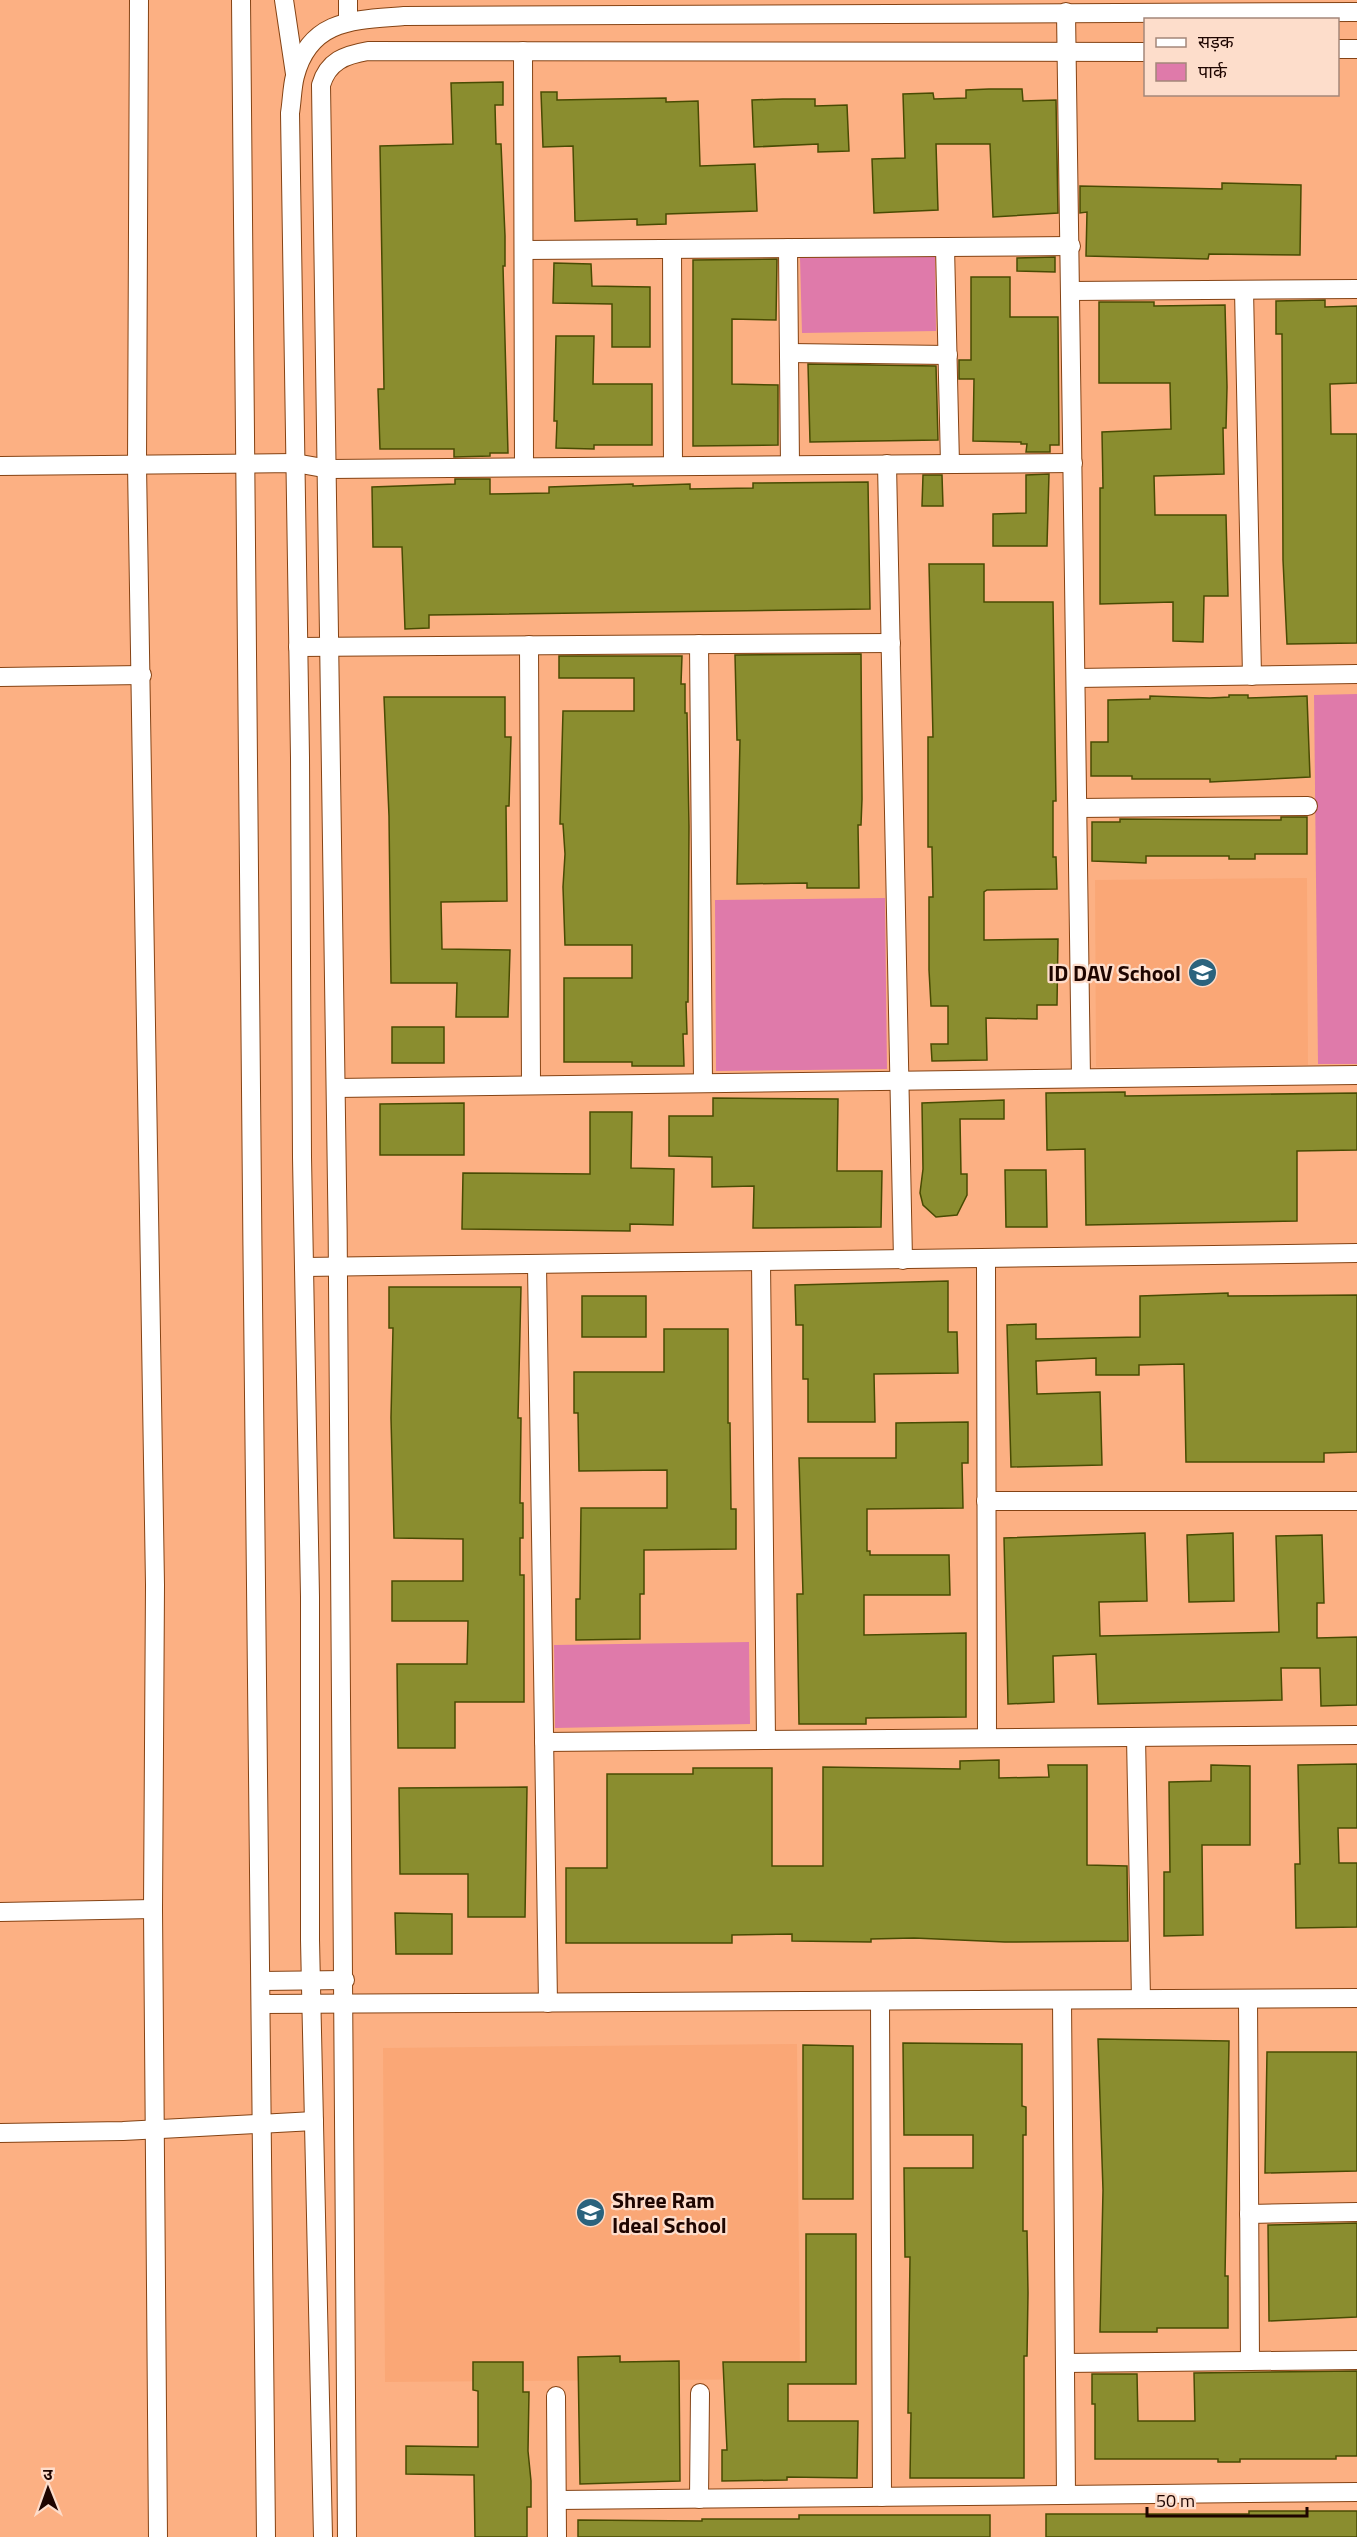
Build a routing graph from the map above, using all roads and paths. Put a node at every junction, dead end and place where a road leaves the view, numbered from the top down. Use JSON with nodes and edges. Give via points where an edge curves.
{"nodes":[{"id":1,"x":139,"y":0,"type":"edge"},
{"id":2,"x":241,"y":0,"type":"edge"},
{"id":3,"x":284,"y":0,"type":"edge"},
{"id":4,"x":348,"y":0,"type":"edge"},
{"id":5,"x":1151,"y":6,"type":"edge"},
{"id":6,"x":570,"y":7,"type":"edge"},
{"id":7,"x":1346,"y":8,"type":"edge"},
{"id":8,"x":1066,"y":12,"type":"junction"},
{"id":9,"x":348,"y":21,"type":"junction"},
{"id":10,"x":1339,"y":49,"type":"edge"},
{"id":11,"x":1357,"y":49,"type":"edge"},
{"id":12,"x":523,"y":51,"type":"junction"},
{"id":13,"x":1144,"y":52,"type":"edge"},
{"id":14,"x":1069,"y":53,"type":"junction"},
{"id":15,"x":295,"y":75,"type":"junction"},
{"id":16,"x":1071,"y":246,"type":"junction"},
{"id":17,"x":945,"y":247,"type":"junction"},
{"id":18,"x":788,"y":248,"type":"junction"},
{"id":19,"x":672,"y":249,"type":"junction"},
{"id":20,"x":524,"y":250,"type":"junction"},
{"id":21,"x":1244,"y":290,"type":"junction"},
{"id":22,"x":1357,"y":290,"type":"edge"},
{"id":23,"x":1071,"y":291,"type":"junction"},
{"id":24,"x":789,"y":353,"type":"junction"},
{"id":25,"x":948,"y":355,"type":"junction"},
{"id":26,"x":295,"y":463,"type":"junction"},
{"id":27,"x":1073,"y":463,"type":"junction"},
{"id":28,"x":242,"y":464,"type":"junction"},
{"id":29,"x":887,"y":464,"type":"junction"},
{"id":30,"x":950,"y":464,"type":"junction"},
{"id":31,"x":136,"y":465,"type":"junction"},
{"id":32,"x":790,"y":465,"type":"junction"},
{"id":33,"x":0,"y":466,"type":"edge"},
{"id":34,"x":673,"y":466,"type":"junction"},
{"id":35,"x":524,"y":467,"type":"junction"},
{"id":36,"x":329,"y":469,"type":"junction"},
{"id":37,"x":891,"y":643,"type":"junction"},
{"id":38,"x":699,"y":644,"type":"junction"},
{"id":39,"x":529,"y":645,"type":"junction"},
{"id":40,"x":331,"y":646,"type":"junction"},
{"id":41,"x":298,"y":647,"type":"junction"},
{"id":42,"x":1357,"y":674,"type":"edge"},
{"id":43,"x":142,"y":675,"type":"junction"},
{"id":44,"x":0,"y":676,"type":"edge"},
{"id":45,"x":1252,"y":676,"type":"junction"},
{"id":46,"x":1076,"y":678,"type":"junction"},
{"id":47,"x":1308,"y":806,"type":"dead end"},
{"id":48,"x":1078,"y":808,"type":"junction"},
{"id":49,"x":1357,"y":1075,"type":"edge"},
{"id":50,"x":1081,"y":1078,"type":"junction"},
{"id":51,"x":900,"y":1081,"type":"junction"},
{"id":52,"x":703,"y":1083,"type":"junction"},
{"id":53,"x":531,"y":1085,"type":"junction"},
{"id":54,"x":336,"y":1088,"type":"junction"},
{"id":55,"x":1357,"y":1254,"type":"edge"},
{"id":56,"x":986,"y":1259,"type":"junction"},
{"id":57,"x":903,"y":1260,"type":"junction"},
{"id":58,"x":761,"y":1262,"type":"junction"},
{"id":59,"x":537,"y":1265,"type":"junction"},
{"id":60,"x":304,"y":1267,"type":"junction"},
{"id":61,"x":338,"y":1268,"type":"junction"},
{"id":62,"x":986,"y":1501,"type":"junction"},
{"id":63,"x":1357,"y":1501,"type":"edge"},
{"id":64,"x":1357,"y":1735,"type":"edge"},
{"id":65,"x":1136,"y":1737,"type":"junction"},
{"id":66,"x":987,"y":1738,"type":"junction"},
{"id":67,"x":766,"y":1740,"type":"junction"},
{"id":68,"x":544,"y":1742,"type":"junction"},
{"id":69,"x":153,"y":1909,"type":"junction"},
{"id":70,"x":0,"y":1912,"type":"edge"},
{"id":71,"x":345,"y":1980,"type":"junction"},
{"id":72,"x":311,"y":1981,"type":"junction"},
{"id":73,"x":261,"y":1982,"type":"junction"},
{"id":74,"x":1357,"y":1998,"type":"edge"},
{"id":75,"x":1248,"y":1999,"type":"junction"},
{"id":76,"x":1062,"y":2000,"type":"junction"},
{"id":77,"x":1141,"y":2000,"type":"junction"},
{"id":78,"x":880,"y":2001,"type":"junction"},
{"id":79,"x":548,"y":2003,"type":"junction"},
{"id":80,"x":261,"y":2004,"type":"junction"},
{"id":81,"x":311,"y":2004,"type":"junction"},
{"id":82,"x":345,"y":2004,"type":"junction"},
{"id":83,"x":314,"y":2121,"type":"junction"},
{"id":84,"x":262,"y":2124,"type":"junction"},
{"id":85,"x":155,"y":2130,"type":"junction"},
{"id":86,"x":0,"y":2133,"type":"edge"},
{"id":87,"x":1357,"y":2212,"type":"edge"},
{"id":88,"x":1249,"y":2214,"type":"junction"},
{"id":89,"x":1357,"y":2360,"type":"edge"},
{"id":90,"x":1250,"y":2361,"type":"junction"},
{"id":91,"x":1065,"y":2363,"type":"junction"},
{"id":92,"x":700,"y":2392,"type":"dead end"},
{"id":93,"x":556,"y":2397,"type":"dead end"},
{"id":94,"x":1357,"y":2492,"type":"edge"},
{"id":95,"x":1066,"y":2495,"type":"junction"},
{"id":96,"x":882,"y":2497,"type":"junction"},
{"id":97,"x":699,"y":2499,"type":"junction"},
{"id":98,"x":557,"y":2500,"type":"junction"},
{"id":99,"x":159,"y":2537,"type":"edge"},
{"id":100,"x":266,"y":2537,"type":"edge"},
{"id":101,"x":322,"y":2537,"type":"edge"},
{"id":102,"x":346,"y":2537,"type":"edge"},
{"id":103,"x":557,"y":2537,"type":"edge"}],
"edges":[{"from":1,"to":31,"type":"street"},
{"from":2,"to":28,"type":"street"},
{"from":3,"to":15,"type":"street"},
{"from":4,"to":9,"type":"street"},
{"from":5,"to":7,"type":"street"},
{"from":5,"to":8,"type":"street"},
{"from":6,"to":8,"type":"street"},
{"from":6,"to":9,"type":"street"},
{"from":8,"to":14,"type":"street"},
{"from":9,"to":15,"type":"street","via":[[319,35]]},
{"from":10,"to":11,"type":"street"},
{"from":12,"to":14,"type":"street"},
{"from":12,"to":20,"type":"street"},
{"from":12,"to":36,"type":"street","via":[[368,51],[339,59],[327,71],[321,85]]},
{"from":13,"to":14,"type":"street"},
{"from":14,"to":16,"type":"street"},
{"from":15,"to":26,"type":"street","via":[[290,113]]},
{"from":16,"to":17,"type":"street"},
{"from":16,"to":23,"type":"street"},
{"from":17,"to":18,"type":"street"},
{"from":17,"to":25,"type":"street"},
{"from":18,"to":19,"type":"street"},
{"from":18,"to":24,"type":"street"},
{"from":19,"to":20,"type":"street"},
{"from":19,"to":34,"type":"street"},
{"from":20,"to":35,"type":"street"},
{"from":21,"to":22,"type":"street"},
{"from":21,"to":23,"type":"street"},
{"from":21,"to":45,"type":"street"},
{"from":23,"to":27,"type":"street"},
{"from":24,"to":25,"type":"street"},
{"from":24,"to":32,"type":"street"},
{"from":25,"to":30,"type":"street"},
{"from":26,"to":28,"type":"street"},
{"from":26,"to":36,"type":"street"},
{"from":26,"to":41,"type":"street"},
{"from":27,"to":30,"type":"street"},
{"from":27,"to":46,"type":"street"},
{"from":28,"to":31,"type":"street"},
{"from":28,"to":73,"type":"street"},
{"from":29,"to":30,"type":"street"},
{"from":29,"to":32,"type":"street"},
{"from":29,"to":37,"type":"street"},
{"from":31,"to":33,"type":"street"},
{"from":31,"to":43,"type":"street"},
{"from":32,"to":34,"type":"street"},
{"from":34,"to":35,"type":"street"},
{"from":35,"to":36,"type":"street"},
{"from":36,"to":40,"type":"street"},
{"from":37,"to":38,"type":"street"},
{"from":37,"to":51,"type":"street"},
{"from":38,"to":39,"type":"street"},
{"from":38,"to":52,"type":"street"},
{"from":39,"to":40,"type":"street"},
{"from":39,"to":53,"type":"street"},
{"from":40,"to":41,"type":"street"},
{"from":40,"to":54,"type":"street"},
{"from":41,"to":60,"type":"street"},
{"from":42,"to":45,"type":"street"},
{"from":43,"to":44,"type":"street"},
{"from":43,"to":69,"type":"street","via":[[155,1586]]},
{"from":45,"to":46,"type":"street"},
{"from":46,"to":48,"type":"street"},
{"from":47,"to":48,"type":"street"},
{"from":48,"to":50,"type":"street"},
{"from":49,"to":50,"type":"street"},
{"from":50,"to":51,"type":"street"},
{"from":51,"to":52,"type":"street"},
{"from":51,"to":57,"type":"street"},
{"from":52,"to":53,"type":"street"},
{"from":53,"to":54,"type":"street"},
{"from":54,"to":61,"type":"street"},
{"from":55,"to":56,"type":"street"},
{"from":56,"to":57,"type":"street"},
{"from":56,"to":62,"type":"street"},
{"from":57,"to":58,"type":"street"},
{"from":58,"to":59,"type":"street"},
{"from":58,"to":67,"type":"street"},
{"from":59,"to":61,"type":"street"},
{"from":59,"to":68,"type":"street"},
{"from":60,"to":61,"type":"street"},
{"from":60,"to":72,"type":"street"},
{"from":61,"to":71,"type":"street"},
{"from":62,"to":63,"type":"street"},
{"from":62,"to":66,"type":"street"},
{"from":64,"to":65,"type":"street"},
{"from":65,"to":66,"type":"street"},
{"from":65,"to":77,"type":"street"},
{"from":66,"to":67,"type":"street"},
{"from":67,"to":68,"type":"street"},
{"from":68,"to":79,"type":"street"},
{"from":69,"to":70,"type":"street"},
{"from":69,"to":85,"type":"street"},
{"from":71,"to":72,"type":"street"},
{"from":71,"to":82,"type":"street"},
{"from":72,"to":73,"type":"street"},
{"from":72,"to":81,"type":"street"},
{"from":73,"to":80,"type":"street"},
{"from":74,"to":75,"type":"street"},
{"from":75,"to":77,"type":"street"},
{"from":75,"to":88,"type":"street"},
{"from":76,"to":77,"type":"street"},
{"from":76,"to":78,"type":"street"},
{"from":76,"to":91,"type":"street"},
{"from":78,"to":79,"type":"street"},
{"from":78,"to":96,"type":"street"},
{"from":79,"to":82,"type":"street"},
{"from":80,"to":81,"type":"street"},
{"from":80,"to":84,"type":"street"},
{"from":81,"to":82,"type":"street"},
{"from":81,"to":83,"type":"street"},
{"from":82,"to":102,"type":"street"},
{"from":83,"to":84,"type":"street"},
{"from":83,"to":101,"type":"street"},
{"from":84,"to":85,"type":"street"},
{"from":84,"to":100,"type":"street"},
{"from":85,"to":86,"type":"street"},
{"from":85,"to":99,"type":"street"},
{"from":87,"to":88,"type":"street"},
{"from":88,"to":90,"type":"street"},
{"from":89,"to":90,"type":"street"},
{"from":90,"to":91,"type":"street"},
{"from":91,"to":95,"type":"street"},
{"from":92,"to":97,"type":"street"},
{"from":93,"to":98,"type":"street"},
{"from":94,"to":95,"type":"street"},
{"from":95,"to":96,"type":"street"},
{"from":96,"to":97,"type":"street"},
{"from":97,"to":98,"type":"street"},
{"from":98,"to":103,"type":"street"}]}
